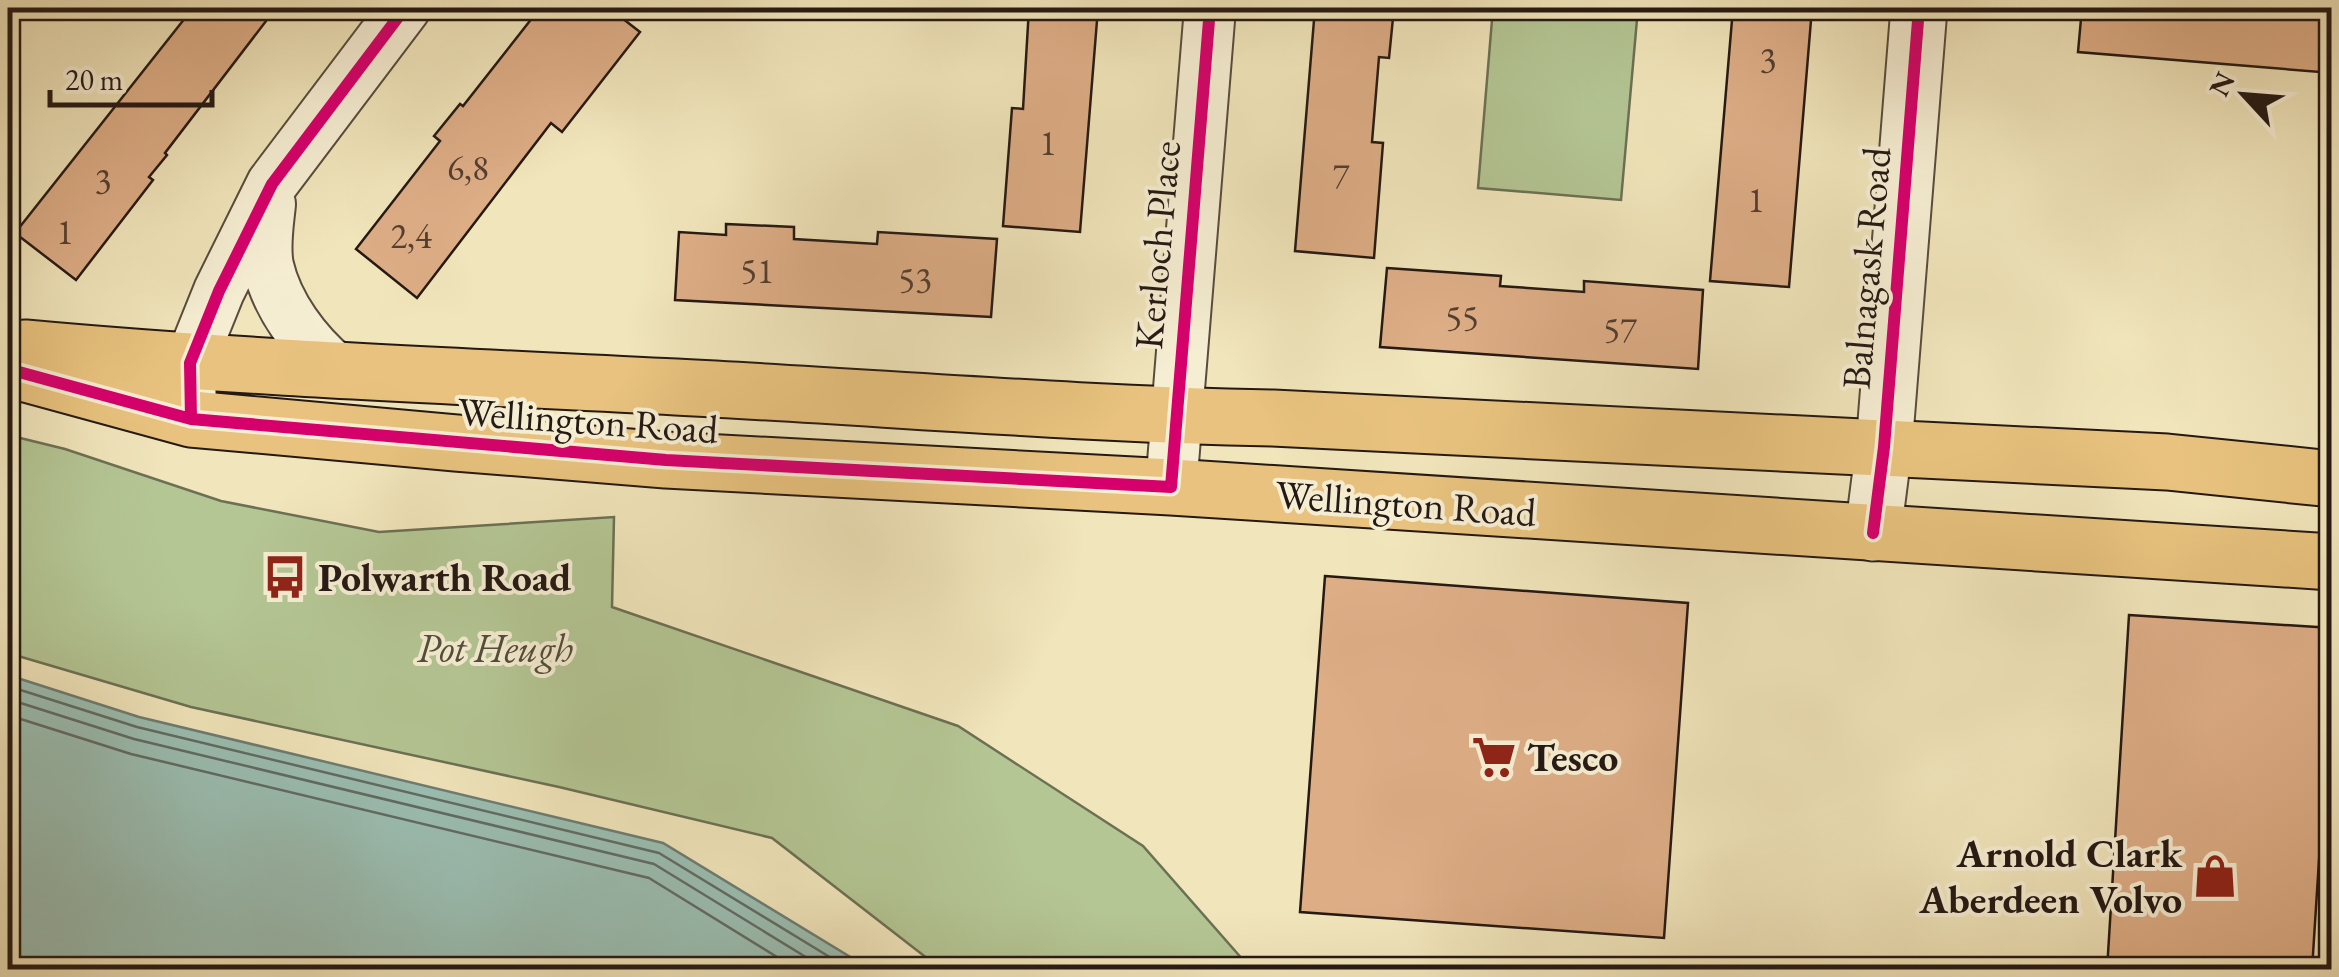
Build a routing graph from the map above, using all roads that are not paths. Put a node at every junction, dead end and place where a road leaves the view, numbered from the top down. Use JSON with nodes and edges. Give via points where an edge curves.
{"nodes":[{"id":1,"x":405,"y":8,"type":"edge"},
{"id":2,"x":1210,"y":8,"type":"edge"},
{"id":3,"x":1919,"y":8,"type":"edge"},
{"id":4,"x":272,"y":184,"type":"junction"},
{"id":5,"x":8,"y":346,"type":"edge"},
{"id":6,"x":190,"y":363,"type":"junction"},
{"id":7,"x":336,"y":369,"type":"junction"},
{"id":8,"x":8,"y":370,"type":"edge"},
{"id":9,"x":1175,"y":416,"type":"junction"},
{"id":10,"x":191,"y":419,"type":"junction"},
{"id":11,"x":1884,"y":447,"type":"junction"},
{"id":12,"x":2332,"y":479,"type":"edge"},
{"id":13,"x":1171,"y":488,"type":"junction"},
{"id":14,"x":1873,"y":533,"type":"junction"},
{"id":15,"x":2332,"y":562,"type":"edge"}],
"edges":[{"from":1,"to":4,"type":"street"},
{"from":2,"to":9,"type":"street","name":"Kerloch Place"},
{"from":3,"to":11,"type":"street","name":"Balnagask Road"},
{"from":4,"to":6,"type":"street"},
{"from":4,"to":7,"type":"street","via":[[268,267],[309,347]]},
{"from":5,"to":6,"type":"main road","name":"Wellington Road"},
{"from":6,"to":7,"type":"main road","name":"Wellington Road"},
{"from":6,"to":10,"type":"street"},
{"from":7,"to":9,"type":"main road","name":"Wellington Road"},
{"from":8,"to":10,"type":"main road","name":"Wellington Road"},
{"from":9,"to":11,"type":"main road","name":"Wellington Road"},
{"from":9,"to":13,"type":"street","name":"Kerloch Place"},
{"from":10,"to":13,"type":"main road","name":"Wellington Road","via":[[666,460]]},
{"from":11,"to":12,"type":"main road","name":"Wellington Road","via":[[2167,462]]},
{"from":11,"to":14,"type":"street","name":"Balnagask Road"},
{"from":13,"to":14,"type":"main road","name":"Wellington Road"},
{"from":14,"to":15,"type":"main road","name":"Wellington Road"}]}
